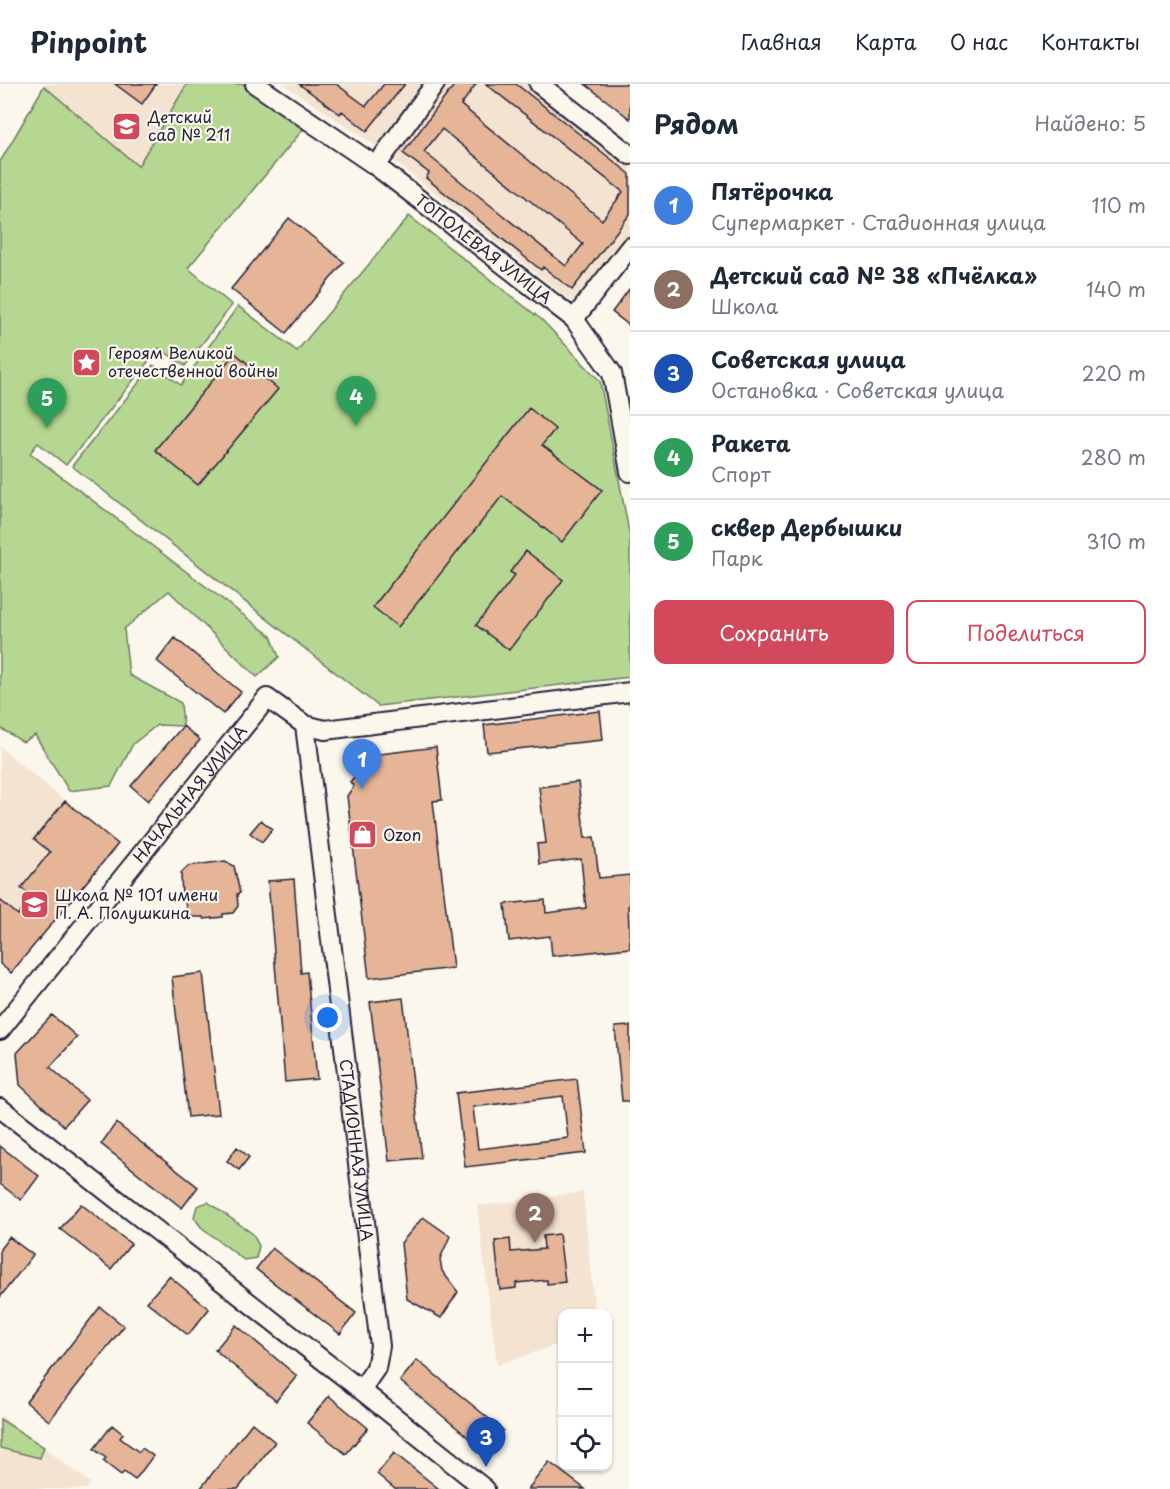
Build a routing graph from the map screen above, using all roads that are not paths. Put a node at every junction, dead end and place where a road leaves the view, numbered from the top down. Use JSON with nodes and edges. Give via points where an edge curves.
{"nodes":[{"id":1,"x":255,"y":84,"type":"edge"},
{"id":2,"x":435,"y":84,"type":"edge"},
{"id":3,"x":539,"y":84,"type":"edge"},
{"id":4,"x":630,"y":155,"type":"edge"},
{"id":5,"x":376,"y":166,"type":"junction"},
{"id":6,"x":630,"y":247,"type":"edge"},
{"id":7,"x":574,"y":319,"type":"junction"},
{"id":8,"x":630,"y":472,"type":"edge"},
{"id":9,"x":630,"y":692,"type":"edge"},
{"id":10,"x":305,"y":725,"type":"junction"},
{"id":11,"x":0,"y":1030,"type":"edge"},
{"id":12,"x":0,"y":1108,"type":"edge"},
{"id":13,"x":361,"y":1389,"type":"junction"},
{"id":14,"x":485,"y":1489,"type":"edge"}],
"edges":[{"from":1,"to":5,"type":"street","name":"ТОПОЛЕВАЯ УЛИЦА"},
{"from":2,"to":5,"type":"street"},
{"from":3,"to":4,"type":"street"},
{"from":5,"to":7,"type":"street","name":"ТОПОЛЕВАЯ УЛИЦА"},
{"from":6,"to":7,"type":"street"},
{"from":7,"to":8,"type":"street","name":"ТОПОЛЕВАЯ УЛИЦА","via":[[612,373]]},
{"from":9,"to":10,"type":"street","via":[[324,730]]},
{"from":10,"to":11,"type":"street","name":"НАЧАЛЬНАЯ УЛИЦА","via":[[267,698]]},
{"from":10,"to":13,"type":"street","name":"СТАДИОННАЯ УЛИЦА","via":[[380,1346],[376,1368]]},
{"from":12,"to":13,"type":"street"},
{"from":13,"to":14,"type":"street"}]}
